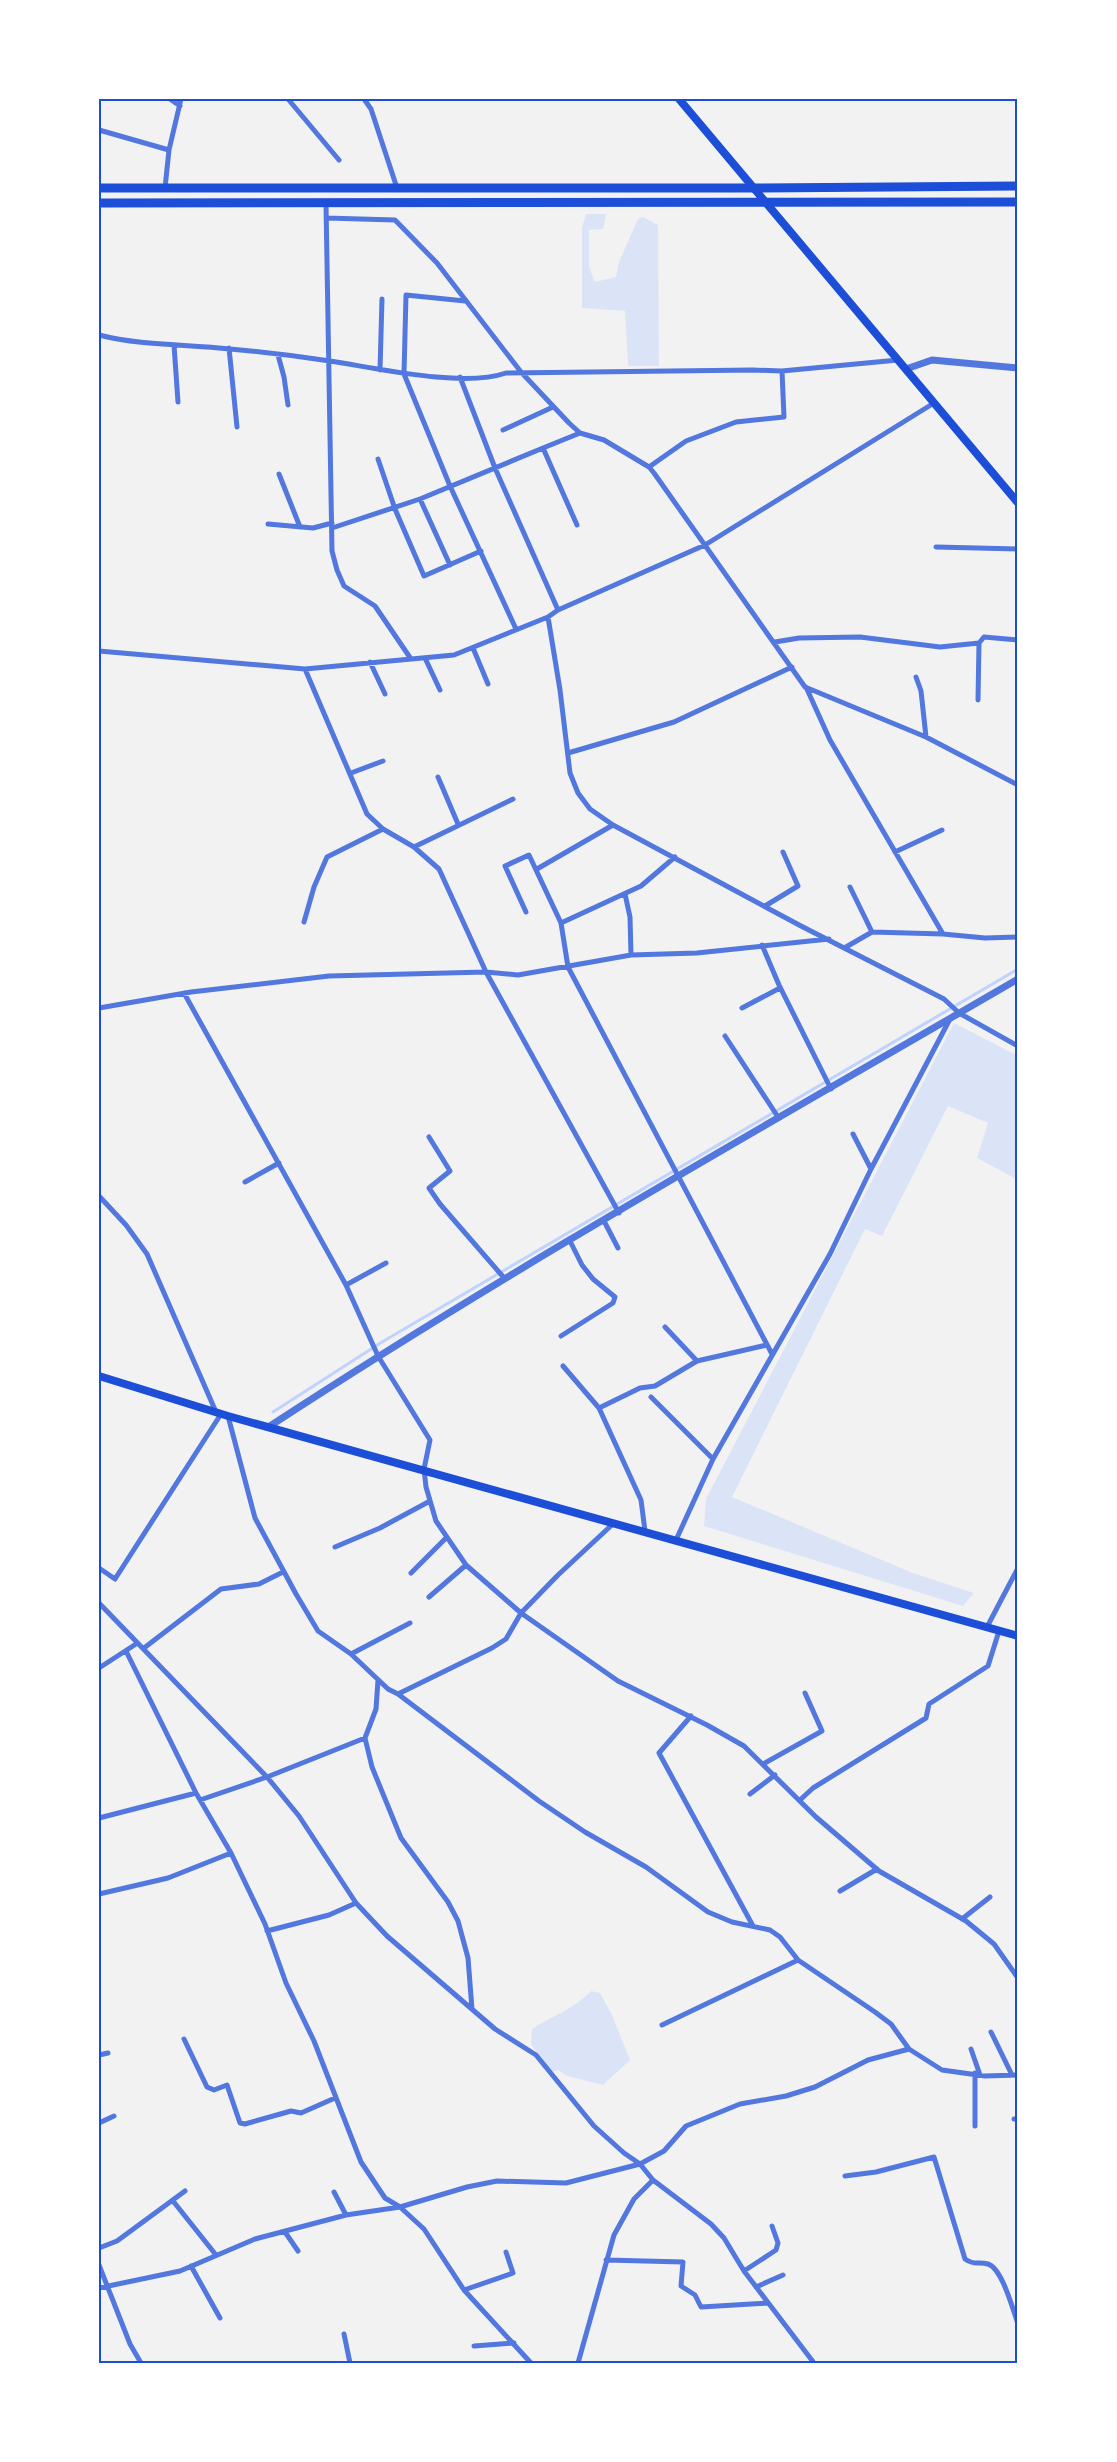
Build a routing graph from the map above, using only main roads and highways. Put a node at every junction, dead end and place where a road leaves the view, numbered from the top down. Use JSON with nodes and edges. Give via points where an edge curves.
{"nodes":[{"id":1,"x":679,"y":99,"type":"edge"},
{"id":2,"x":1018,"y":186,"type":"edge"},
{"id":3,"x":99,"y":188,"type":"edge"},
{"id":4,"x":755,"y":188,"type":"junction"},
{"id":5,"x":1018,"y":202,"type":"edge"},
{"id":6,"x":99,"y":204,"type":"edge"},
{"id":7,"x":768,"y":204,"type":"junction"},
{"id":8,"x":1018,"y":503,"type":"edge"},
{"id":9,"x":99,"y":1376,"type":"edge"},
{"id":10,"x":1018,"y":1636,"type":"edge"}],
"edges":[{"from":1,"to":4,"type":"main road"},
{"from":2,"to":4,"type":"highway"},
{"from":3,"to":4,"type":"highway"},
{"from":4,"to":7,"type":"main road"},
{"from":5,"to":7,"type":"highway"},
{"from":6,"to":7,"type":"highway"},
{"from":7,"to":8,"type":"main road"},
{"from":9,"to":10,"type":"main road","via":[[222,1414]]}]}
